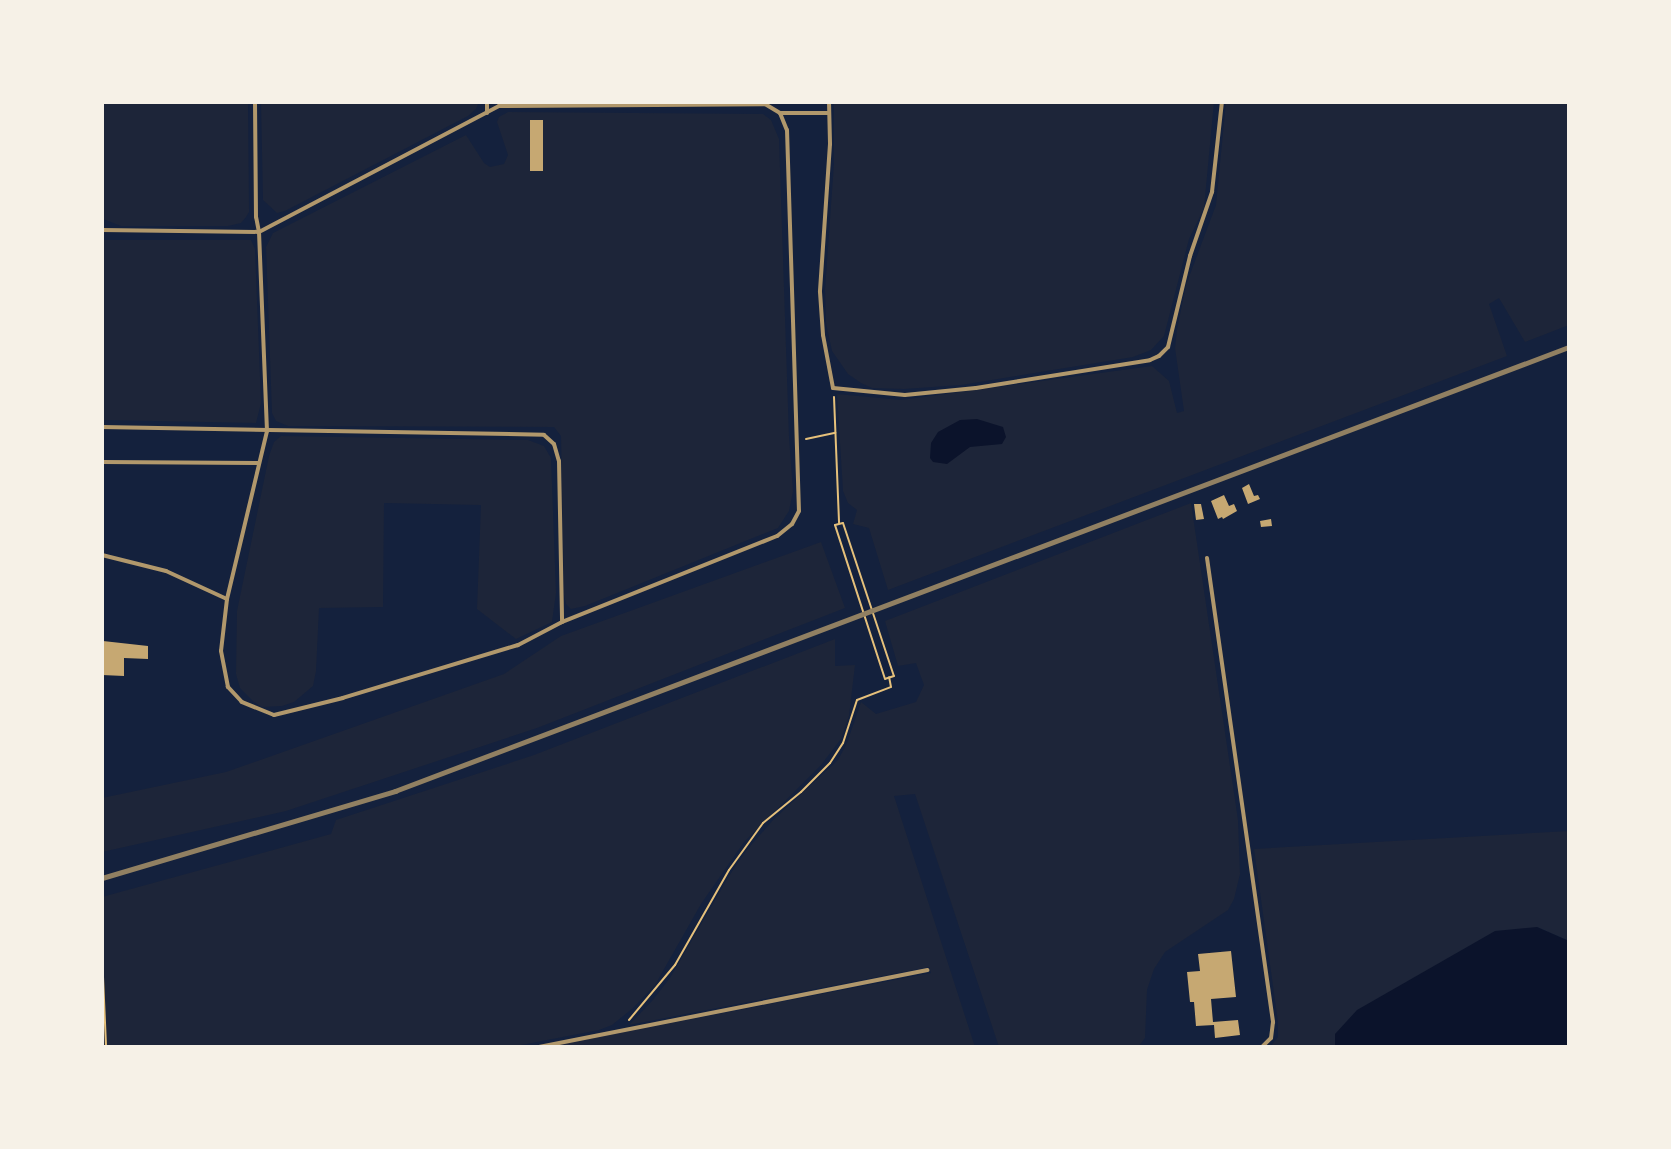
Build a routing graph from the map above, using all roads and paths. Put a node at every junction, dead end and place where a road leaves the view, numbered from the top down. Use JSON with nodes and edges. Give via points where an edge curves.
{"nodes":[{"id":1,"x":255,"y":102,"type":"edge"},
{"id":2,"x":487,"y":102,"type":"edge"},
{"id":3,"x":829,"y":102,"type":"edge"},
{"id":4,"x":1222,"y":102,"type":"edge"},
{"id":5,"x":765,"y":103,"type":"edge"},
{"id":6,"x":780,"y":113,"type":"junction"},
{"id":7,"x":829,"y":113,"type":"junction"},
{"id":8,"x":487,"y":114,"type":"junction"},
{"id":9,"x":102,"y":230,"type":"edge"},
{"id":10,"x":259,"y":232,"type":"junction"},
{"id":11,"x":833,"y":388,"type":"junction"},
{"id":12,"x":102,"y":427,"type":"edge"},
{"id":13,"x":267,"y":431,"type":"junction"},
{"id":14,"x":835,"y":433,"type":"junction"},
{"id":15,"x":797,"y":441,"type":"junction"},
{"id":16,"x":102,"y":462,"type":"edge"},
{"id":17,"x":258,"y":464,"type":"junction"},
{"id":18,"x":842,"y":524,"type":"junction"},
{"id":19,"x":102,"y":555,"type":"edge"},
{"id":20,"x":1207,"y":558,"type":"dead end"},
{"id":21,"x":226,"y":599,"type":"junction"},
{"id":22,"x":562,"y":622,"type":"junction"},
{"id":23,"x":890,"y":677,"type":"junction"},
{"id":24,"x":102,"y":954,"type":"edge"},
{"id":25,"x":927,"y":970,"type":"dead end"},
{"id":26,"x":618,"y":1031,"type":"junction"},
{"id":27,"x":106,"y":1047,"type":"edge"},
{"id":28,"x":539,"y":1047,"type":"edge"},
{"id":29,"x":1262,"y":1047,"type":"edge"}],
"edges":[{"from":1,"to":10,"type":"lane"},
{"from":2,"to":8,"type":"lane"},
{"from":3,"to":7,"type":"lane"},
{"from":4,"to":11,"type":"lane","via":[[1212,192],[1190,256],[1168,347],[1159,356],[975,388],[905,395]]},
{"from":5,"to":6,"type":"lane"},
{"from":5,"to":8,"type":"lane","via":[[499,106]]},
{"from":6,"to":7,"type":"lane"},
{"from":6,"to":15,"type":"lane","via":[[787,130]]},
{"from":7,"to":11,"type":"lane","via":[[820,292]]},
{"from":8,"to":10,"type":"lane"},
{"from":9,"to":10,"type":"lane"},
{"from":10,"to":13,"type":"lane"},
{"from":11,"to":14,"type":"path"},
{"from":12,"to":13,"type":"lane"},
{"from":13,"to":17,"type":"lane"},
{"from":13,"to":22,"type":"lane","via":[[544,435],[554,444],[559,461]]},
{"from":14,"to":15,"type":"path"},
{"from":14,"to":18,"type":"path"},
{"from":15,"to":22,"type":"lane","via":[[799,511],[792,524],[777,536]]},
{"from":16,"to":17,"type":"lane"},
{"from":17,"to":21,"type":"lane"},
{"from":18,"to":23,"type":"path","via":[[894,676]]},
{"from":18,"to":23,"type":"path","via":[[835,525],[885,679]]},
{"from":19,"to":21,"type":"lane","via":[[166,571]]},
{"from":20,"to":29,"type":"lane","via":[[1273,1022],[1270,1038]]},
{"from":21,"to":22,"type":"lane","via":[[221,651],[228,687],[242,702],[274,715],[518,645]]},
{"from":23,"to":26,"type":"path","via":[[891,687],[857,700],[843,743],[830,763],[763,823],[729,870],[675,965]]},
{"from":24,"to":27,"type":"path"},
{"from":25,"to":26,"type":"lane"},
{"from":26,"to":28,"type":"lane"}]}
